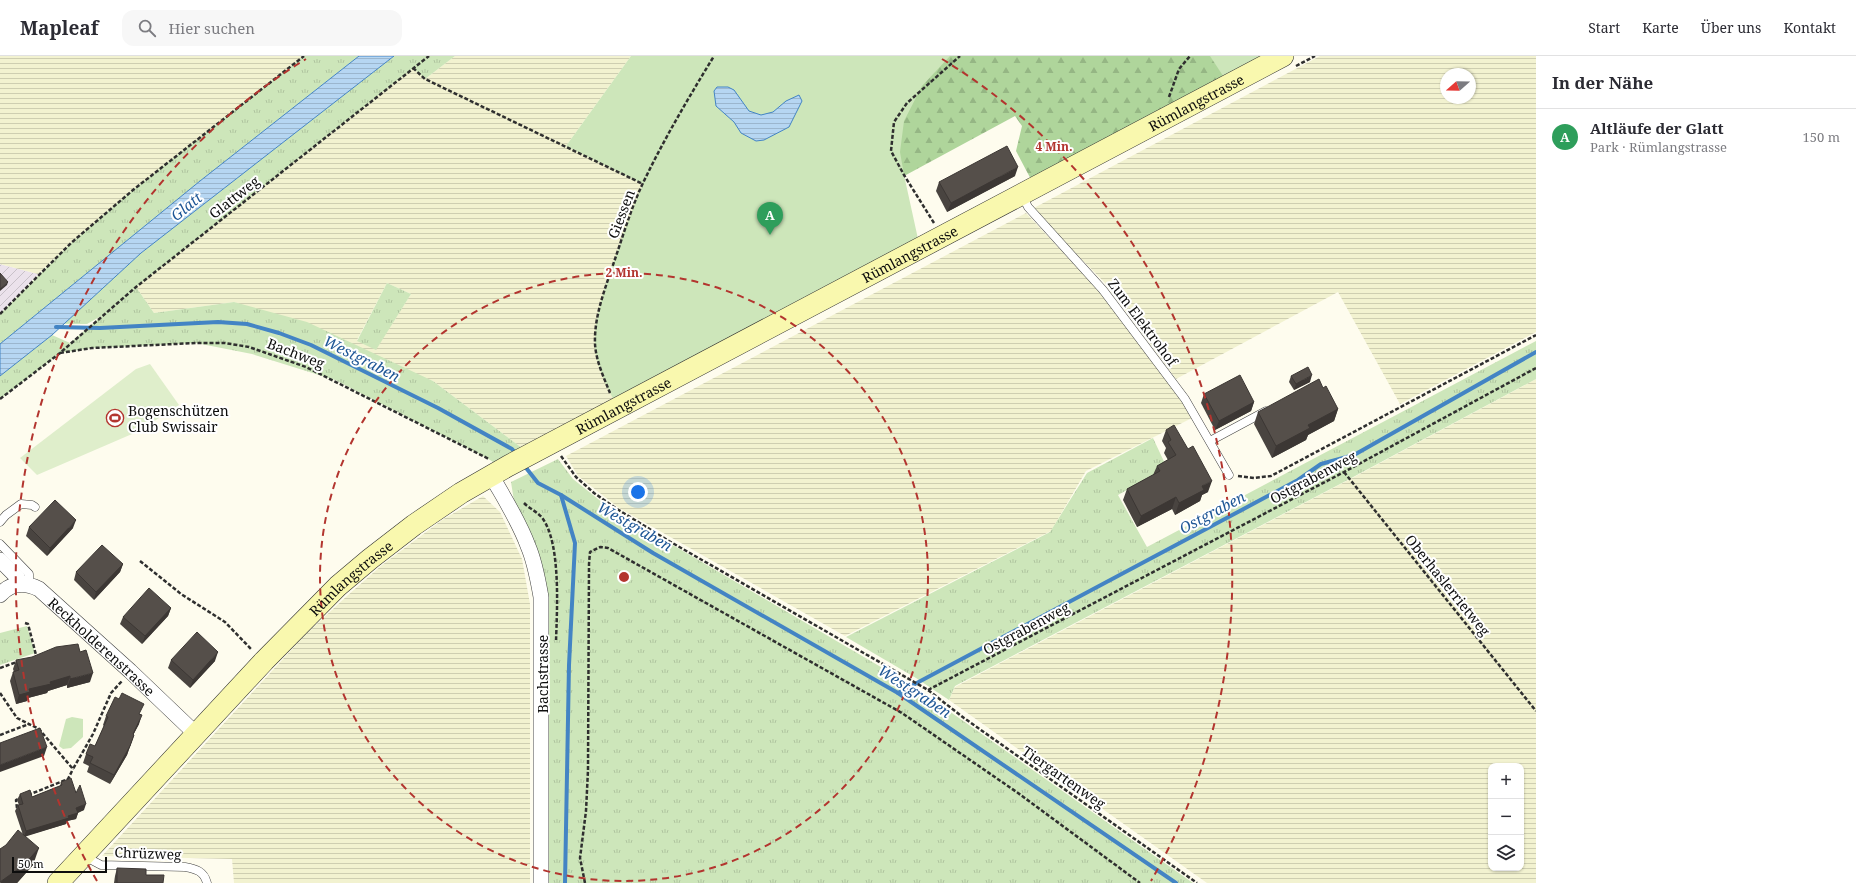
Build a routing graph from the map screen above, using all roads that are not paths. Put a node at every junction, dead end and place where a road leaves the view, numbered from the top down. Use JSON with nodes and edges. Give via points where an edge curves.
{"nodes":[{"id":1,"x":1283,"y":56,"type":"edge"},
{"id":2,"x":1021,"y":195,"type":"junction"},
{"id":3,"x":1272,"y":408,"type":"edge"},
{"id":4,"x":1210,"y":441,"type":"junction"},
{"id":5,"x":499,"y":471,"type":"junction"},
{"id":6,"x":1229,"y":475,"type":"road end"},
{"id":7,"x":35,"y":507,"type":"dead end"},
{"id":8,"x":0,"y":522,"type":"edge"},
{"id":9,"x":0,"y":544,"type":"edge"},
{"id":10,"x":0,"y":560,"type":"edge"},
{"id":11,"x":25,"y":584,"type":"junction"},
{"id":12,"x":0,"y":595,"type":"edge"},
{"id":13,"x":196,"y":735,"type":"junction"},
{"id":14,"x":83,"y":856,"type":"junction"},
{"id":15,"x":58,"y":883,"type":"edge"},
{"id":16,"x":207,"y":883,"type":"edge"},
{"id":17,"x":541,"y":883,"type":"edge"}],
"edges":[{"from":1,"to":2,"type":"street","name":"Rümlangstrasse"},
{"from":2,"to":4,"type":"lane","name":"Zum Elektrohof","via":[[1028,207],[1103,290],[1185,399]]},
{"from":2,"to":5,"type":"street","name":"Rümlangstrasse"},
{"from":3,"to":4,"type":"lane"},
{"from":4,"to":6,"type":"lane","name":"Zum Elektrohof"},
{"from":5,"to":13,"type":"street","name":"Rümlangstrasse","via":[[414,525],[338,586]]},
{"from":5,"to":17,"type":"street","name":"Bachstrasse","via":[[529,547],[540,597]]},
{"from":7,"to":8,"type":"lane","via":[[22,504]]},
{"from":9,"to":11,"type":"lane","via":[[29,574]]},
{"from":10,"to":11,"type":"street","name":"Reckholderenstrasse"},
{"from":11,"to":12,"type":"street","via":[[4,590]]},
{"from":11,"to":13,"type":"street","name":"Reckholderenstrasse","via":[[39,589]]},
{"from":13,"to":14,"type":"street","name":"Rümlangstrasse"},
{"from":14,"to":15,"type":"street","name":"Rümlangstrasse"},
{"from":14,"to":16,"type":"lane","name":"Chrüzweg","via":[[101,865],[198,869]]}]}
